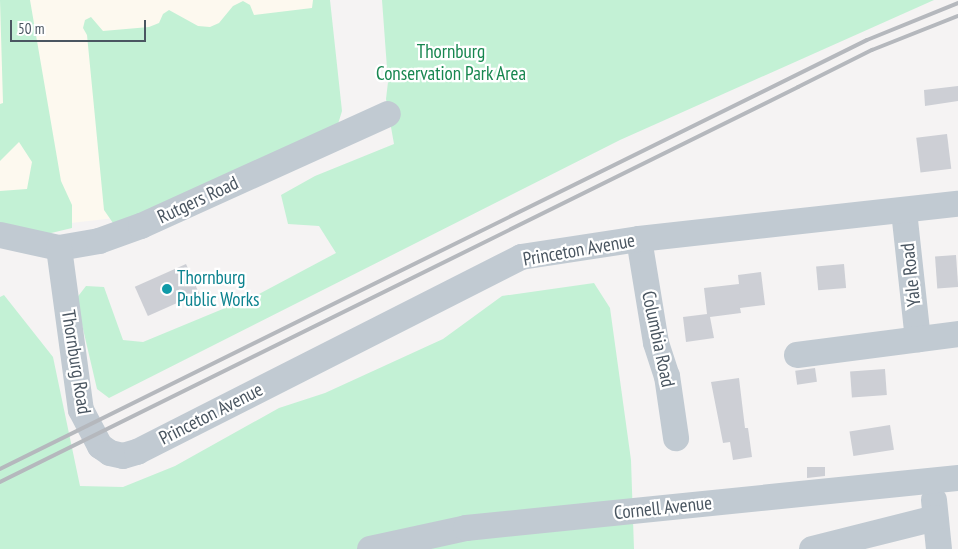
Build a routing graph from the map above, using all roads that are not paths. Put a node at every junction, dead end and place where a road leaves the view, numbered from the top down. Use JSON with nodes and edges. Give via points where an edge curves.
{"nodes":[{"id":1,"x":388,"y":114,"type":"dead end"},
{"id":2,"x":958,"y":204,"type":"edge"},
{"id":3,"x":904,"y":211,"type":"junction"},
{"id":4,"x":0,"y":235,"type":"edge"},
{"id":5,"x":639,"y":240,"type":"junction"},
{"id":6,"x":58,"y":248,"type":"junction"},
{"id":7,"x":958,"y":334,"type":"edge"},
{"id":8,"x":918,"y":339,"type":"junction"},
{"id":9,"x":797,"y":355,"type":"dead end"},
{"id":10,"x":676,"y":438,"type":"dead end"},
{"id":11,"x":124,"y":456,"type":"joint"},
{"id":12,"x":946,"y":480,"type":"edge"},
{"id":13,"x":935,"y":518,"type":"junction"},
{"id":14,"x":370,"y":549,"type":"edge"},
{"id":15,"x":812,"y":549,"type":"edge"},
{"id":16,"x":939,"y":549,"type":"edge"}],
"edges":[{"from":1,"to":6,"type":"street","name":"Rutgers Road","via":[[142,226],[98,241]]},
{"from":2,"to":3,"type":"street","name":"Princeton Avenue"},
{"from":3,"to":5,"type":"street","name":"Princeton Avenue"},
{"from":3,"to":8,"type":"street","name":"Yale Road"},
{"from":4,"to":6,"type":"street","name":"Rutgers Road"},
{"from":5,"to":10,"type":"street","name":"Columbia Road","via":[[656,343],[667,376]]},
{"from":5,"to":11,"type":"street","name":"Princeton Avenue","via":[[521,257]]},
{"from":6,"to":11,"type":"street","name":"Thornburg Road","via":[[81,410],[100,446],[110,453]]},
{"from":7,"to":8,"type":"street"},
{"from":8,"to":9,"type":"street"},
{"from":12,"to":13,"type":"street"},
{"from":12,"to":14,"type":"street","name":"Cornell Avenue","via":[[466,528]]},
{"from":13,"to":15,"type":"street"},
{"from":13,"to":16,"type":"street"}]}
